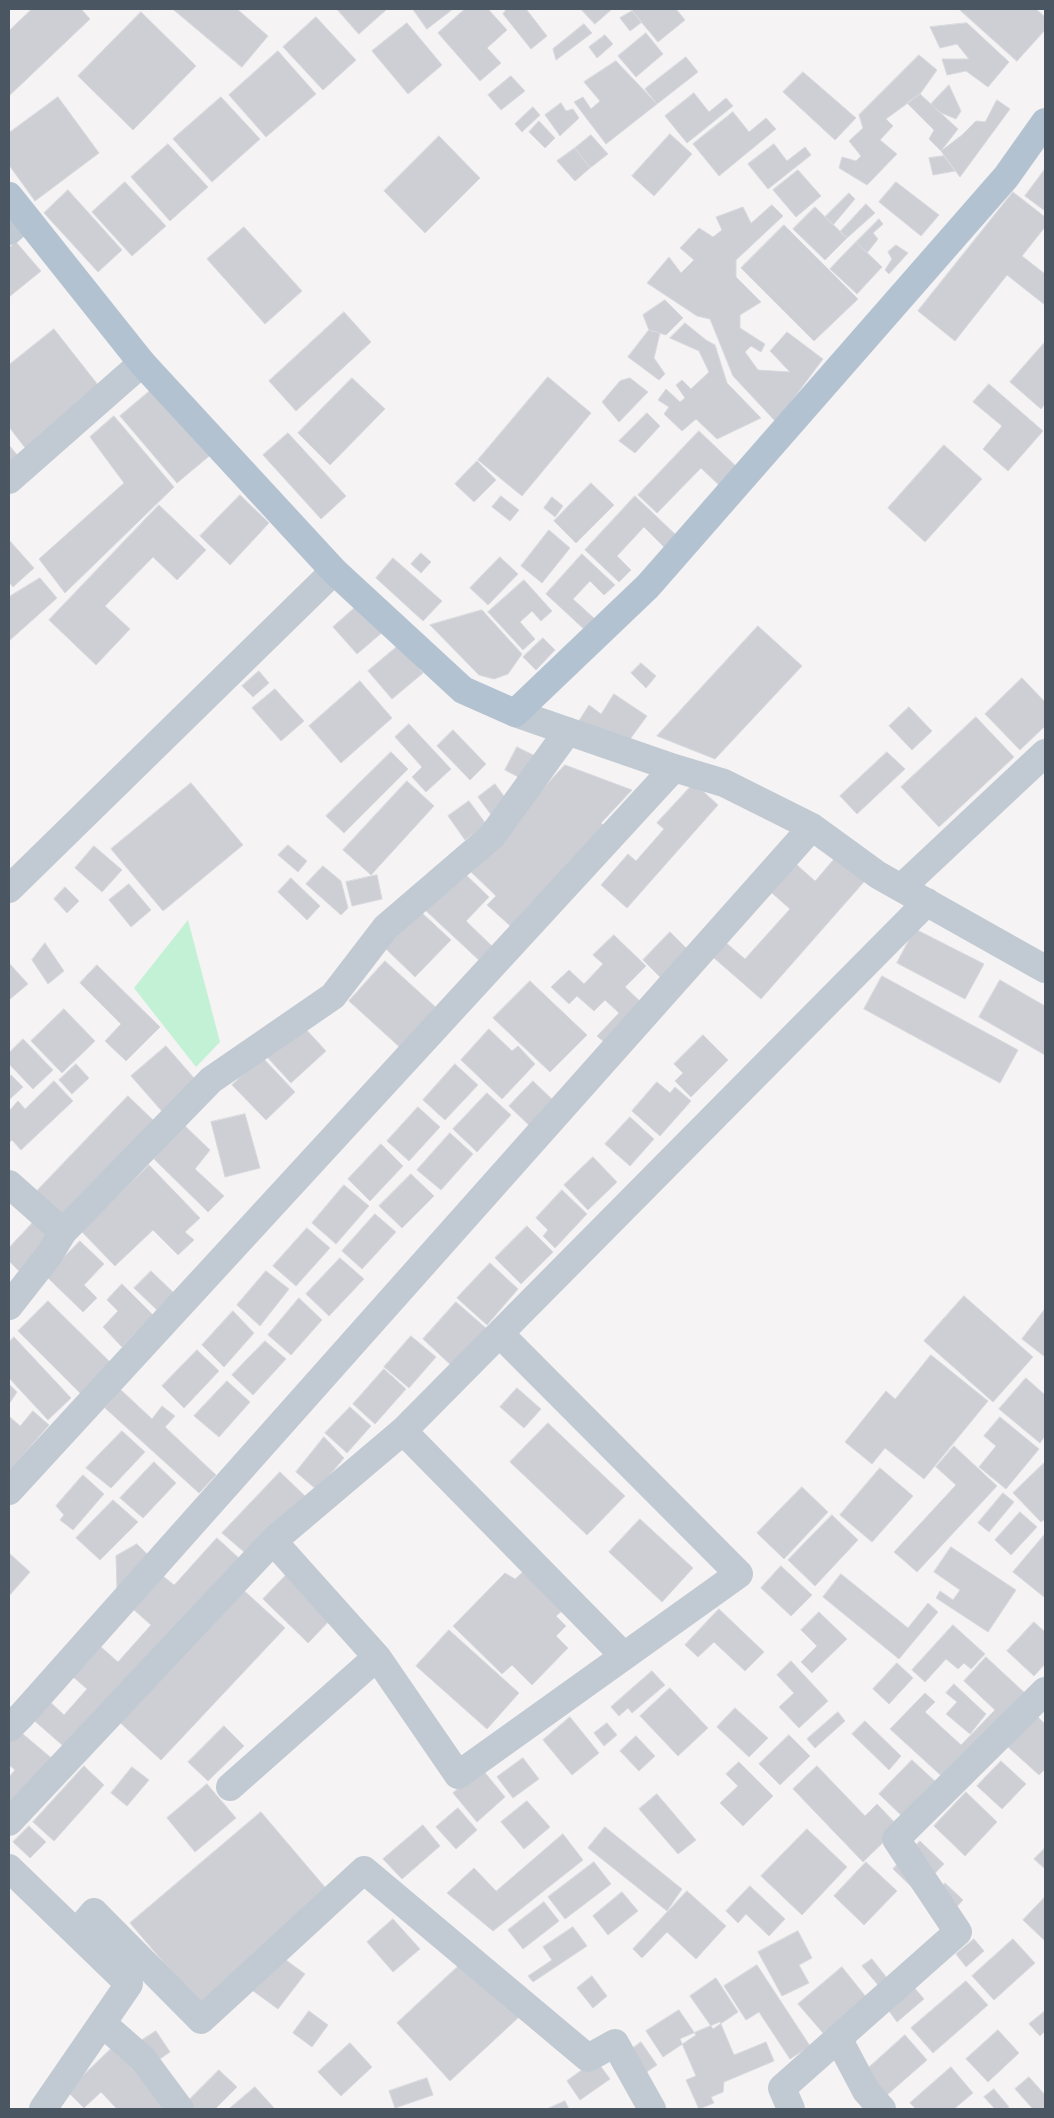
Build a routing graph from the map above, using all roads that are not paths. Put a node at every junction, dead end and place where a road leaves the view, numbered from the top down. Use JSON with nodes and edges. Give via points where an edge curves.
{"nodes":[{"id":1,"x":1045,"y":122,"type":"edge"},
{"id":2,"x":14,"y":215,"type":"edge"},
{"id":3,"x":142,"y":363,"type":"junction"},
{"id":4,"x":9,"y":480,"type":"edge"},
{"id":5,"x":334,"y":571,"type":"junction"},
{"id":6,"x":516,"y":713,"type":"junction"},
{"id":7,"x":568,"y":731,"type":"junction"},
{"id":8,"x":1045,"y":753,"type":"edge"},
{"id":9,"x":674,"y":768,"type":"junction"},
{"id":10,"x":812,"y":827,"type":"junction"},
{"id":11,"x":901,"y":888,"type":"junction"},
{"id":12,"x":9,"y":889,"type":"edge"},
{"id":13,"x":927,"y":902,"type":"junction"},
{"id":14,"x":1045,"y":969,"type":"edge"},
{"id":15,"x":9,"y":1184,"type":"edge"},
{"id":16,"x":64,"y":1232,"type":"junction"},
{"id":17,"x":9,"y":1306,"type":"edge"},
{"id":18,"x":500,"y":1334,"type":"junction"},
{"id":19,"x":403,"y":1431,"type":"junction"},
{"id":20,"x":9,"y":1491,"type":"edge"},
{"id":21,"x":273,"y":1541,"type":"junction"},
{"id":22,"x":624,"y":1656,"type":"junction"},
{"id":23,"x":377,"y":1657,"type":"junction"},
{"id":24,"x":1045,"y":1691,"type":"edge"},
{"id":25,"x":9,"y":1728,"type":"edge"},
{"id":26,"x":230,"y":1787,"type":"dead end"},
{"id":27,"x":9,"y":1822,"type":"edge"},
{"id":28,"x":9,"y":1868,"type":"edge"},
{"id":29,"x":77,"y":1932,"type":"junction"},
{"id":30,"x":102,"y":2023,"type":"junction"},
{"id":31,"x":838,"y":2038,"type":"junction"},
{"id":32,"x":43,"y":2109,"type":"edge"},
{"id":33,"x":180,"y":2109,"type":"edge"},
{"id":34,"x":652,"y":2109,"type":"edge"},
{"id":35,"x":791,"y":2109,"type":"edge"},
{"id":36,"x":882,"y":2109,"type":"edge"}],
"edges":[{"from":1,"to":6,"type":"main road","via":[[1006,177],[648,586]]},
{"from":2,"to":3,"type":"main road"},
{"from":3,"to":4,"type":"street"},
{"from":3,"to":5,"type":"main road"},
{"from":5,"to":6,"type":"main road","via":[[463,690]]},
{"from":5,"to":12,"type":"street"},
{"from":6,"to":7,"type":"street"},
{"from":7,"to":9,"type":"street"},
{"from":7,"to":16,"type":"street","via":[[492,836],[386,927],[333,996],[211,1080]]},
{"from":8,"to":11,"type":"street"},
{"from":9,"to":10,"type":"street","via":[[724,783]]},
{"from":9,"to":20,"type":"street"},
{"from":10,"to":11,"type":"street"},
{"from":10,"to":25,"type":"street"},
{"from":11,"to":13,"type":"street"},
{"from":13,"to":14,"type":"street"},
{"from":13,"to":18,"type":"street"},
{"from":15,"to":16,"type":"street"},
{"from":16,"to":17,"type":"street"},
{"from":18,"to":19,"type":"street"},
{"from":18,"to":22,"type":"street","via":[[739,1574]]},
{"from":19,"to":21,"type":"street"},
{"from":19,"to":22,"type":"street"},
{"from":21,"to":23,"type":"street"},
{"from":21,"to":27,"type":"street"},
{"from":22,"to":23,"type":"street","via":[[458,1775]]},
{"from":23,"to":26,"type":"street"},
{"from":24,"to":31,"type":"street","via":[[896,1839],[958,1932]]},
{"from":28,"to":29,"type":"street"},
{"from":29,"to":30,"type":"street","via":[[129,1984]]},
{"from":29,"to":34,"type":"street","via":[[94,1912],[200,2020],[364,1870],[588,2058],[615,2043]]},
{"from":30,"to":32,"type":"street"},
{"from":30,"to":33,"type":"street","via":[[143,2059]]},
{"from":31,"to":35,"type":"street","via":[[782,2088]]},
{"from":31,"to":36,"type":"street","via":[[866,2091]]}]}
